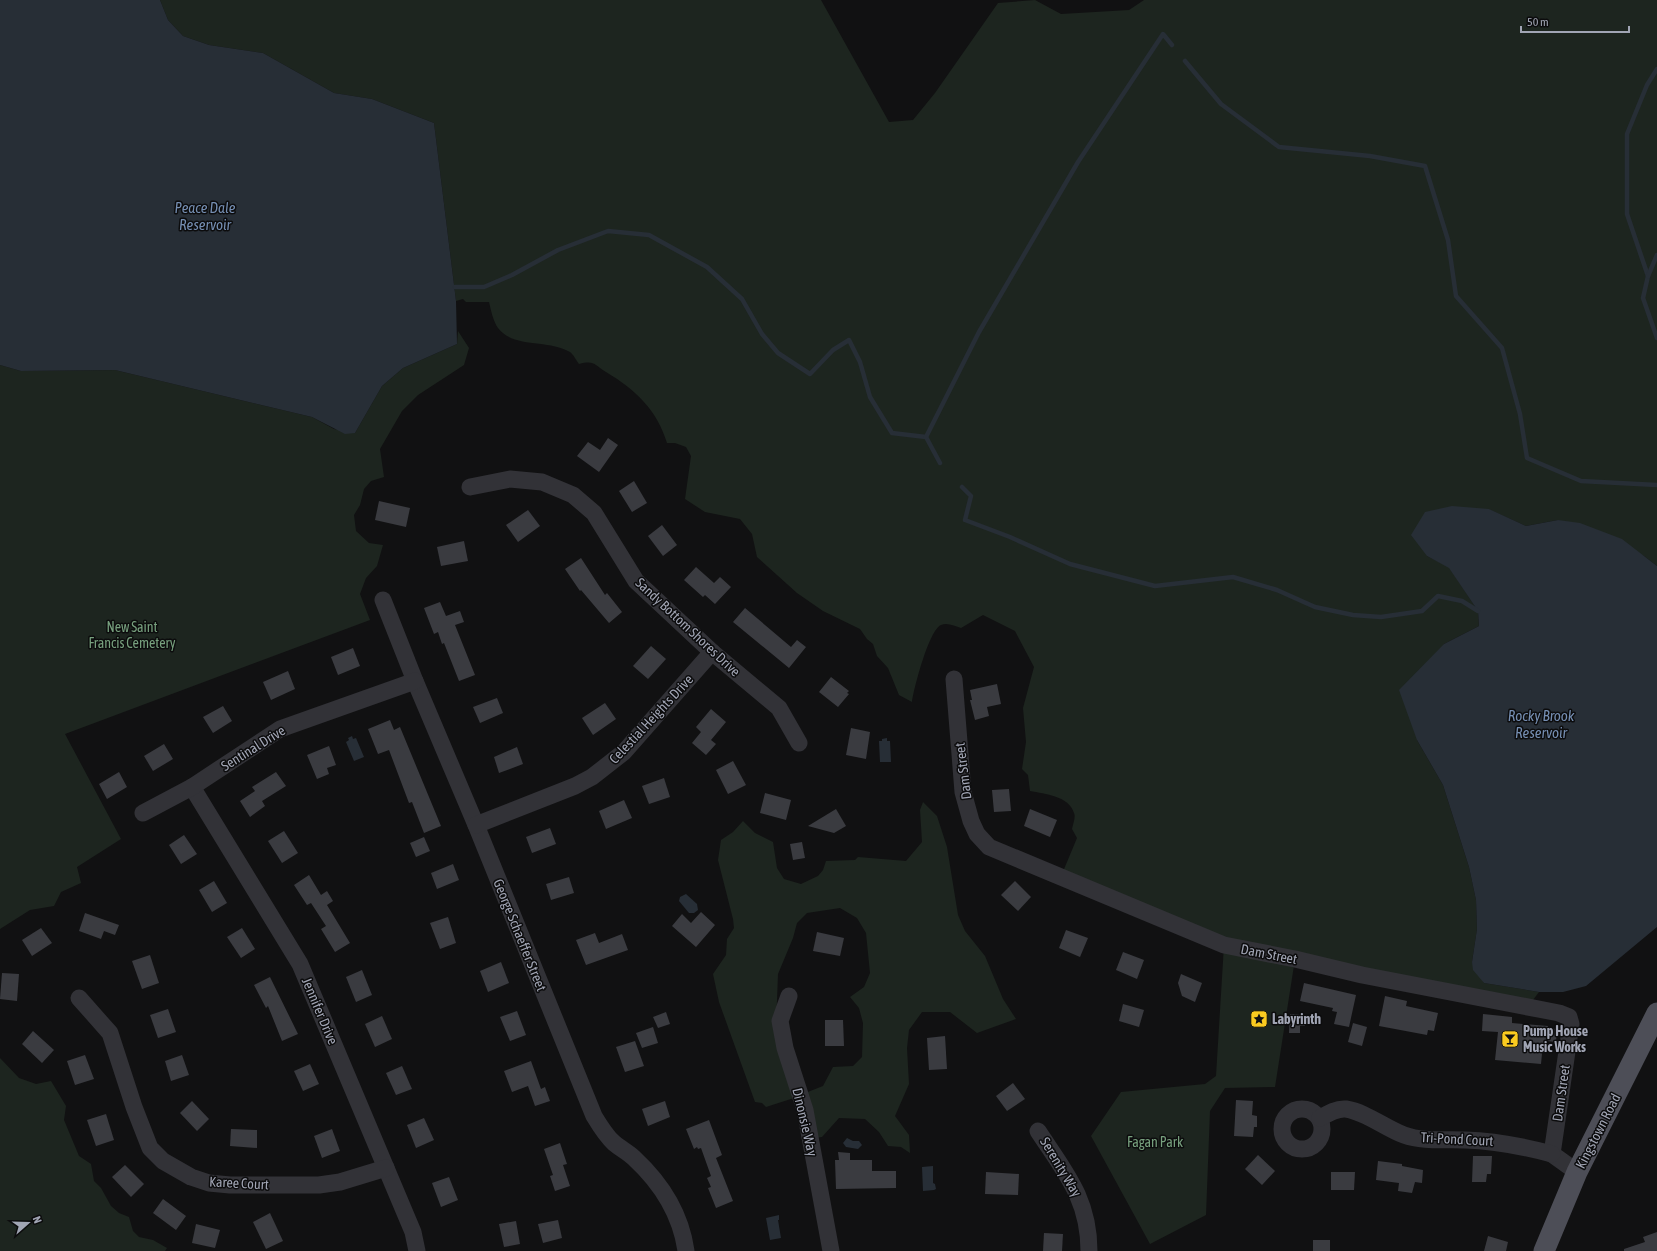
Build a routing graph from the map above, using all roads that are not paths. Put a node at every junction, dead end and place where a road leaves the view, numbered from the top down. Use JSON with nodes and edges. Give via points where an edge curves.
{"nodes":[{"id":1,"x":470,"y":487,"type":"dead end"},
{"id":2,"x":383,"y":600,"type":"dead end"},
{"id":3,"x":712,"y":652,"type":"junction"},
{"id":4,"x":954,"y":679,"type":"dead end"},
{"id":5,"x":414,"y":681,"type":"junction"},
{"id":6,"x":800,"y":743,"type":"dead end"},
{"id":7,"x":192,"y":787,"type":"junction"},
{"id":8,"x":142,"y":813,"type":"dead end"},
{"id":9,"x":476,"y":825,"type":"junction"},
{"id":10,"x":789,"y":996,"type":"dead end"},
{"id":11,"x":79,"y":998,"type":"dead end"},
{"id":12,"x":1657,"y":1013,"type":"edge"},
{"id":13,"x":1320,"y":1118,"type":"dead end"},
{"id":14,"x":1038,"y":1131,"type":"dead end"},
{"id":15,"x":1552,"y":1154,"type":"junction"},
{"id":16,"x":386,"y":1168,"type":"junction"},
{"id":17,"x":1577,"y":1172,"type":"junction"},
{"id":18,"x":417,"y":1251,"type":"edge"},
{"id":19,"x":686,"y":1251,"type":"edge"},
{"id":20,"x":831,"y":1251,"type":"edge"},
{"id":21,"x":1089,"y":1251,"type":"edge"},
{"id":22,"x":1544,"y":1251,"type":"edge"}],
"edges":[{"from":1,"to":3,"type":"street","name":"Sandy Bottom Shores Drive","via":[[510,479],[542,482],[573,495],[594,513],[636,581]]},
{"from":2,"to":5,"type":"street","name":"George Schaeffer Street"},
{"from":3,"to":6,"type":"street","name":"Sandy Bottom Shores Drive","via":[[779,708]]},
{"from":3,"to":9,"type":"street","name":"Celestial Heights Drive","via":[[624,752],[609,765],[575,786]]},
{"from":4,"to":15,"type":"street","name":"Dam Street","via":[[963,792],[976,834],[989,847],[1224,945],[1569,1017],[1571,1024]]},
{"from":5,"to":7,"type":"street","name":"Sentinal Drive","via":[[271,733]]},
{"from":5,"to":9,"type":"street","name":"George Schaeffer Street"},
{"from":7,"to":8,"type":"street","name":"Sentinal Drive"},
{"from":7,"to":16,"type":"street","name":"Jennifer Drive","via":[[300,964]]},
{"from":9,"to":19,"type":"street","name":"George Schaeffer Street","via":[[594,1116],[614,1143],[645,1168],[661,1189],[677,1218]]},
{"from":10,"to":20,"type":"street","name":"Dinonsie Way","via":[[780,1021],[785,1048],[805,1110]]},
{"from":11,"to":16,"type":"street","name":"Karee Court","via":[[110,1033],[150,1148],[163,1161],[191,1177],[209,1183],[230,1185],[319,1185],[340,1182]]},
{"from":12,"to":17,"type":"main road","name":"Kingstown Road"},
{"from":13,"to":15,"type":"street","name":"Tri-Pond Court","via":[[1330,1112],[1345,1109],[1370,1117],[1405,1135],[1432,1140],[1506,1142]]},
{"from":14,"to":21,"type":"street","name":"Serenity Way","via":[[1075,1187],[1082,1203]]},
{"from":15,"to":17,"type":"street"},
{"from":16,"to":18,"type":"street","name":"Jennifer Drive","via":[[413,1232]]},
{"from":17,"to":22,"type":"main road","name":"Kingstown Road"}]}
